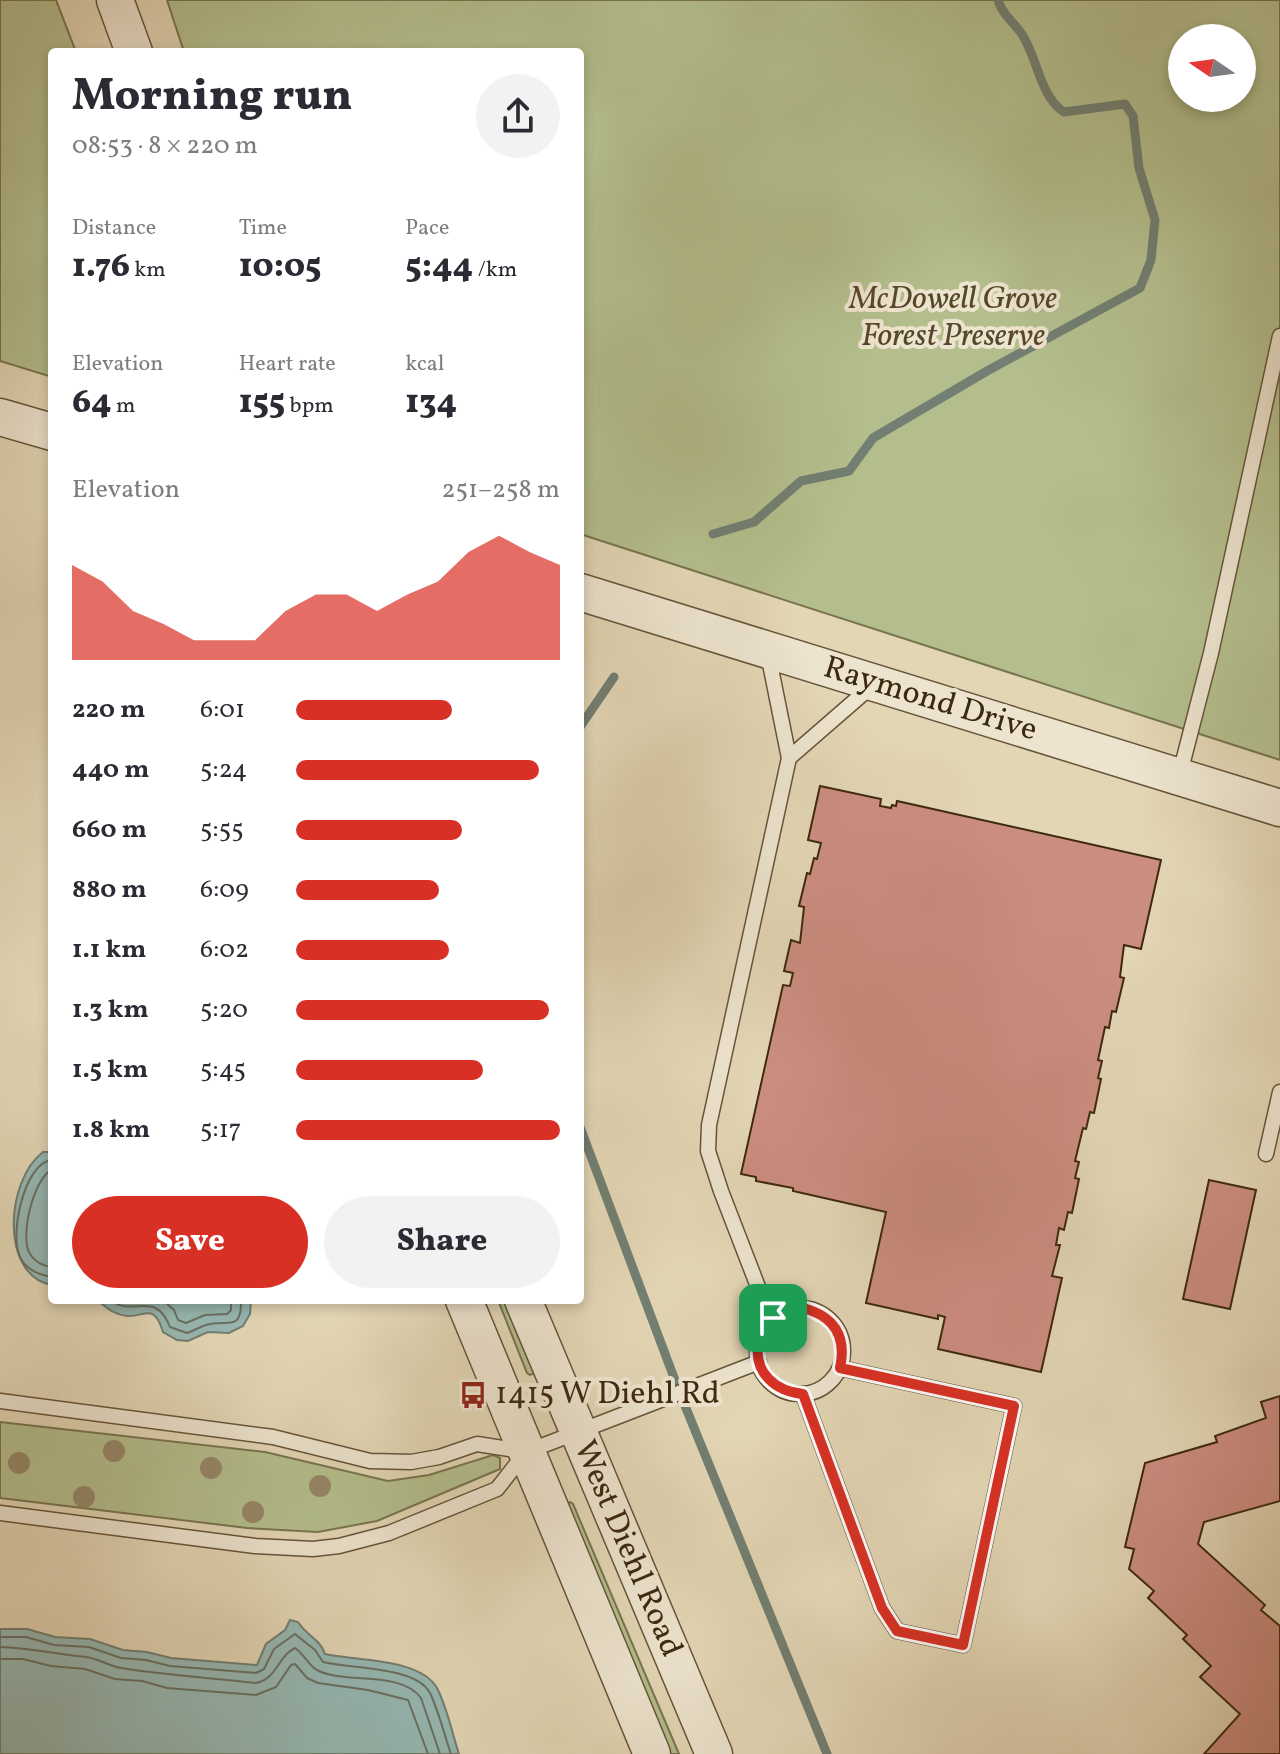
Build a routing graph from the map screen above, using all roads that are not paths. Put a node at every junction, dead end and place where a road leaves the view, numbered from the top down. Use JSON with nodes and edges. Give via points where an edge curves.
{"nodes":[{"id":1,"x":115,"y":0,"type":"edge"},
{"id":2,"x":133,"y":48,"type":"edge"},
{"id":3,"x":1280,"y":336,"type":"edge"},
{"id":4,"x":0,"y":417,"type":"edge"},
{"id":5,"x":48,"y":431,"type":"edge"},
{"id":6,"x":584,"y":593,"type":"edge"},
{"id":7,"x":767,"y":650,"type":"junction"},
{"id":8,"x":875,"y":683,"type":"junction"},
{"id":9,"x":789,"y":758,"type":"junction"},
{"id":10,"x":1179,"y":777,"type":"junction"},
{"id":11,"x":1280,"y":808,"type":"edge"},
{"id":12,"x":1280,"y":1092,"type":"edge"},
{"id":13,"x":1266,"y":1154,"type":"dead end"},
{"id":14,"x":466,"y":1304,"type":"edge"},
{"id":15,"x":525,"y":1304,"type":"edge"},
{"id":16,"x":773,"y":1318,"type":"junction"},
{"id":17,"x":759,"y":1362,"type":"junction"},
{"id":18,"x":840,"y":1368,"type":"junction"},
{"id":19,"x":803,"y":1394,"type":"junction"},
{"id":20,"x":0,"y":1401,"type":"edge"},
{"id":21,"x":577,"y":1430,"type":"junction"},
{"id":22,"x":526,"y":1452,"type":"junction"},
{"id":23,"x":0,"y":1513,"type":"edge"},
{"id":24,"x":652,"y":1754,"type":"edge"},
{"id":25,"x":714,"y":1754,"type":"edge"}],
"edges":[{"from":1,"to":2,"type":"street"},
{"from":3,"to":10,"type":"lane"},
{"from":4,"to":5,"type":"street"},
{"from":6,"to":7,"type":"street","name":"Raymond Drive"},
{"from":7,"to":8,"type":"street","name":"Raymond Drive"},
{"from":7,"to":9,"type":"lane"},
{"from":8,"to":9,"type":"lane"},
{"from":8,"to":10,"type":"street","name":"Raymond Drive"},
{"from":9,"to":16,"type":"lane","via":[[709,1125],[708,1151]]},
{"from":10,"to":11,"type":"street","name":"Raymond Drive"},
{"from":12,"to":13,"type":"lane"},
{"from":14,"to":22,"type":"street","name":"West Diehl Road"},
{"from":15,"to":21,"type":"street","name":"West Diehl Road"},
{"from":16,"to":17,"type":"lane","via":[[757,1346]]},
{"from":16,"to":18,"type":"lane","via":[[803,1308],[826,1317],[841,1335]]},
{"from":17,"to":19,"type":"lane","via":[[775,1386]]},
{"from":17,"to":21,"type":"lane"},
{"from":18,"to":19,"type":"lane","via":[[826,1386]]},
{"from":18,"to":19,"type":"lane","via":[[1014,1406],[963,1645],[897,1631],[890,1624]]},
{"from":20,"to":22,"type":"lane","via":[[273,1437],[370,1461],[411,1462],[477,1444]]},
{"from":21,"to":22,"type":"lane"},
{"from":21,"to":25,"type":"street","name":"West Diehl Road"},
{"from":22,"to":23,"type":"lane","via":[[497,1489],[389,1533],[339,1546],[255,1546]]},
{"from":22,"to":24,"type":"street","name":"West Diehl Road"}]}
